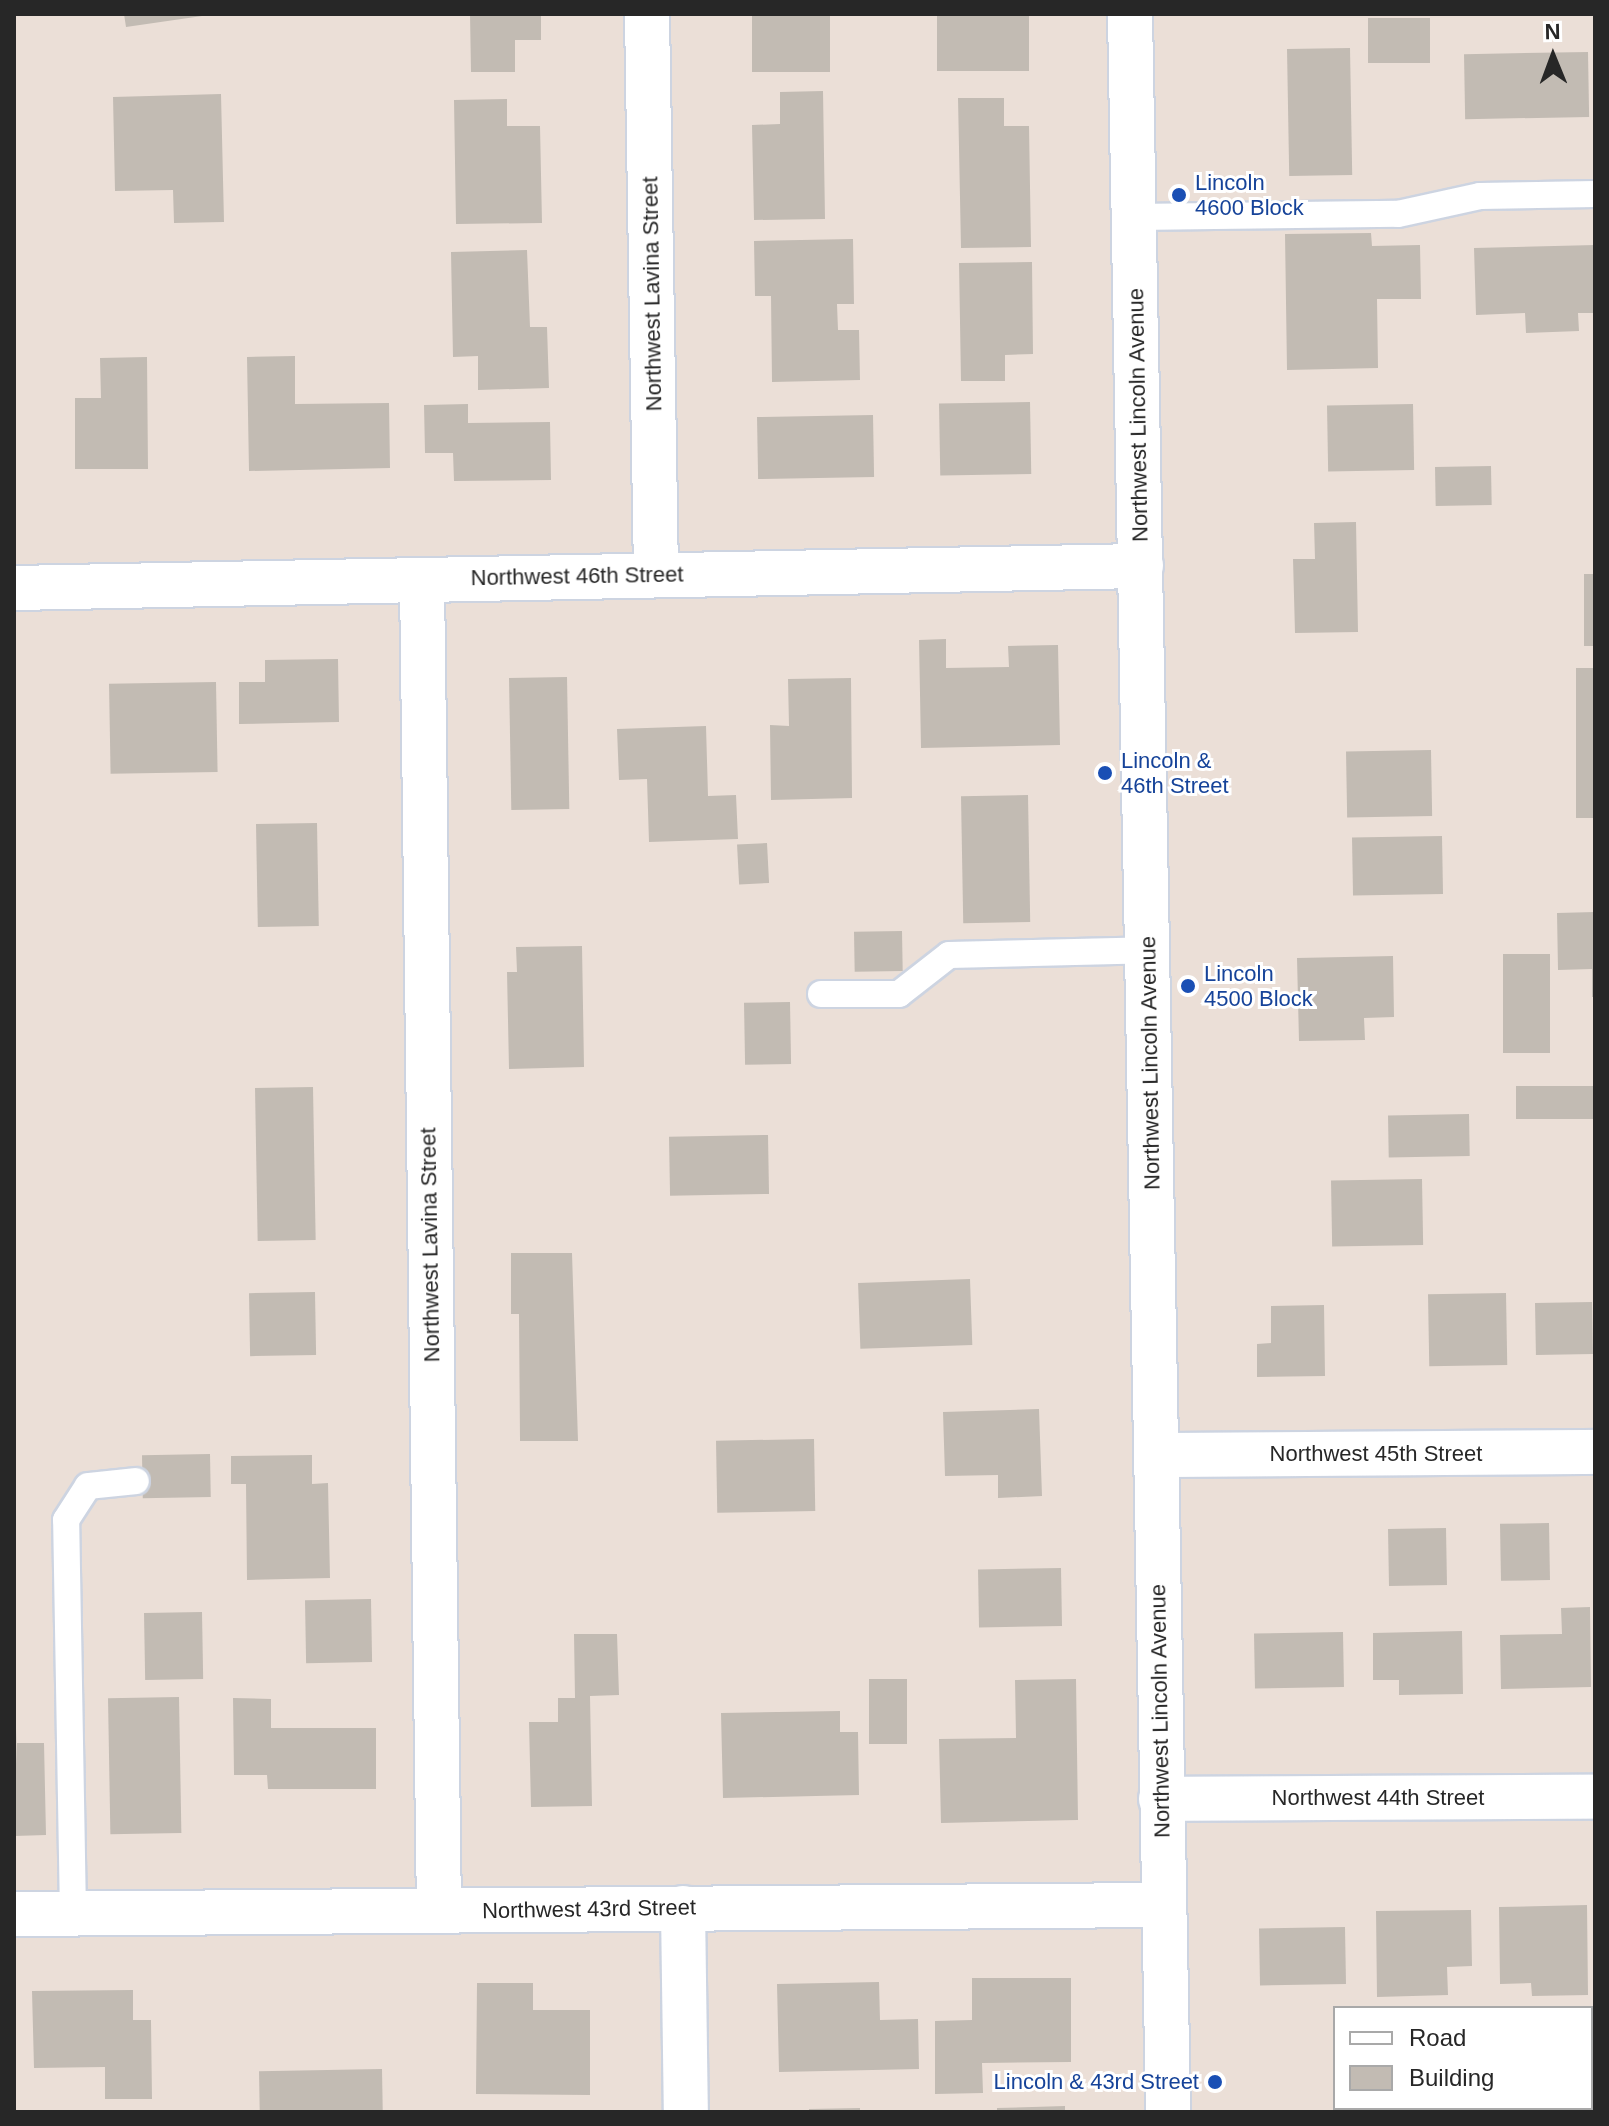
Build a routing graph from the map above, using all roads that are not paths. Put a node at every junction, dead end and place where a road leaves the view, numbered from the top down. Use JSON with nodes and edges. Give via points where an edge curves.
{"nodes":[{"id":1,"x":647,"y":14,"type":"edge"},
{"id":2,"x":1130,"y":14,"type":"edge"},
{"id":3,"x":1595,"y":194,"type":"edge"},
{"id":4,"x":1134,"y":217,"type":"junction"},
{"id":5,"x":1141,"y":566,"type":"junction"},
{"id":6,"x":656,"y":574,"type":"junction"},
{"id":7,"x":422,"y":580,"type":"junction"},
{"id":8,"x":14,"y":588,"type":"edge"},
{"id":9,"x":1148,"y":950,"type":"junction"},
{"id":10,"x":821,"y":994,"type":"dead end"},
{"id":11,"x":1595,"y":1452,"type":"edge"},
{"id":12,"x":1157,"y":1455,"type":"junction"},
{"id":13,"x":136,"y":1481,"type":"dead end"},
{"id":14,"x":1595,"y":1797,"type":"edge"},
{"id":15,"x":1161,"y":1799,"type":"junction"},
{"id":16,"x":1164,"y":1905,"type":"junction"},
{"id":17,"x":683,"y":1908,"type":"junction"},
{"id":18,"x":439,"y":1910,"type":"junction"},
{"id":19,"x":14,"y":1914,"type":"edge"},
{"id":20,"x":73,"y":1914,"type":"junction"},
{"id":21,"x":686,"y":2112,"type":"edge"},
{"id":22,"x":1168,"y":2112,"type":"edge"}],
"edges":[{"from":1,"to":6,"type":"street","name":"Northwest Lavina Street"},
{"from":2,"to":4,"type":"street","name":"Northwest Lincoln Avenue"},
{"from":3,"to":4,"type":"lane","via":[[1480,196],[1398,214]]},
{"from":4,"to":5,"type":"street","name":"Northwest Lincoln Avenue"},
{"from":5,"to":6,"type":"street","name":"Northwest 46th Street"},
{"from":5,"to":9,"type":"street","name":"Northwest Lincoln Avenue"},
{"from":6,"to":7,"type":"street","name":"Northwest 46th Street"},
{"from":7,"to":8,"type":"street","name":"Northwest 46th Street"},
{"from":7,"to":18,"type":"street","name":"Northwest Lavina Street"},
{"from":9,"to":10,"type":"lane","via":[[949,955],[899,994]]},
{"from":9,"to":12,"type":"street","name":"Northwest Lincoln Avenue"},
{"from":11,"to":12,"type":"street","name":"Northwest 45th Street"},
{"from":12,"to":15,"type":"street","name":"Northwest Lincoln Avenue"},
{"from":13,"to":20,"type":"lane","via":[[88,1486],[66,1520]]},
{"from":14,"to":15,"type":"street","name":"Northwest 44th Street"},
{"from":15,"to":16,"type":"street","name":"Northwest Lincoln Avenue"},
{"from":16,"to":17,"type":"street","name":"Northwest 43rd Street"},
{"from":16,"to":22,"type":"street","name":"Northwest Lincoln Avenue"},
{"from":17,"to":18,"type":"street","name":"Northwest 43rd Street"},
{"from":17,"to":21,"type":"street"},
{"from":18,"to":20,"type":"street","name":"Northwest 43rd Street"},
{"from":19,"to":20,"type":"street","name":"Northwest 43rd Street"}]}
